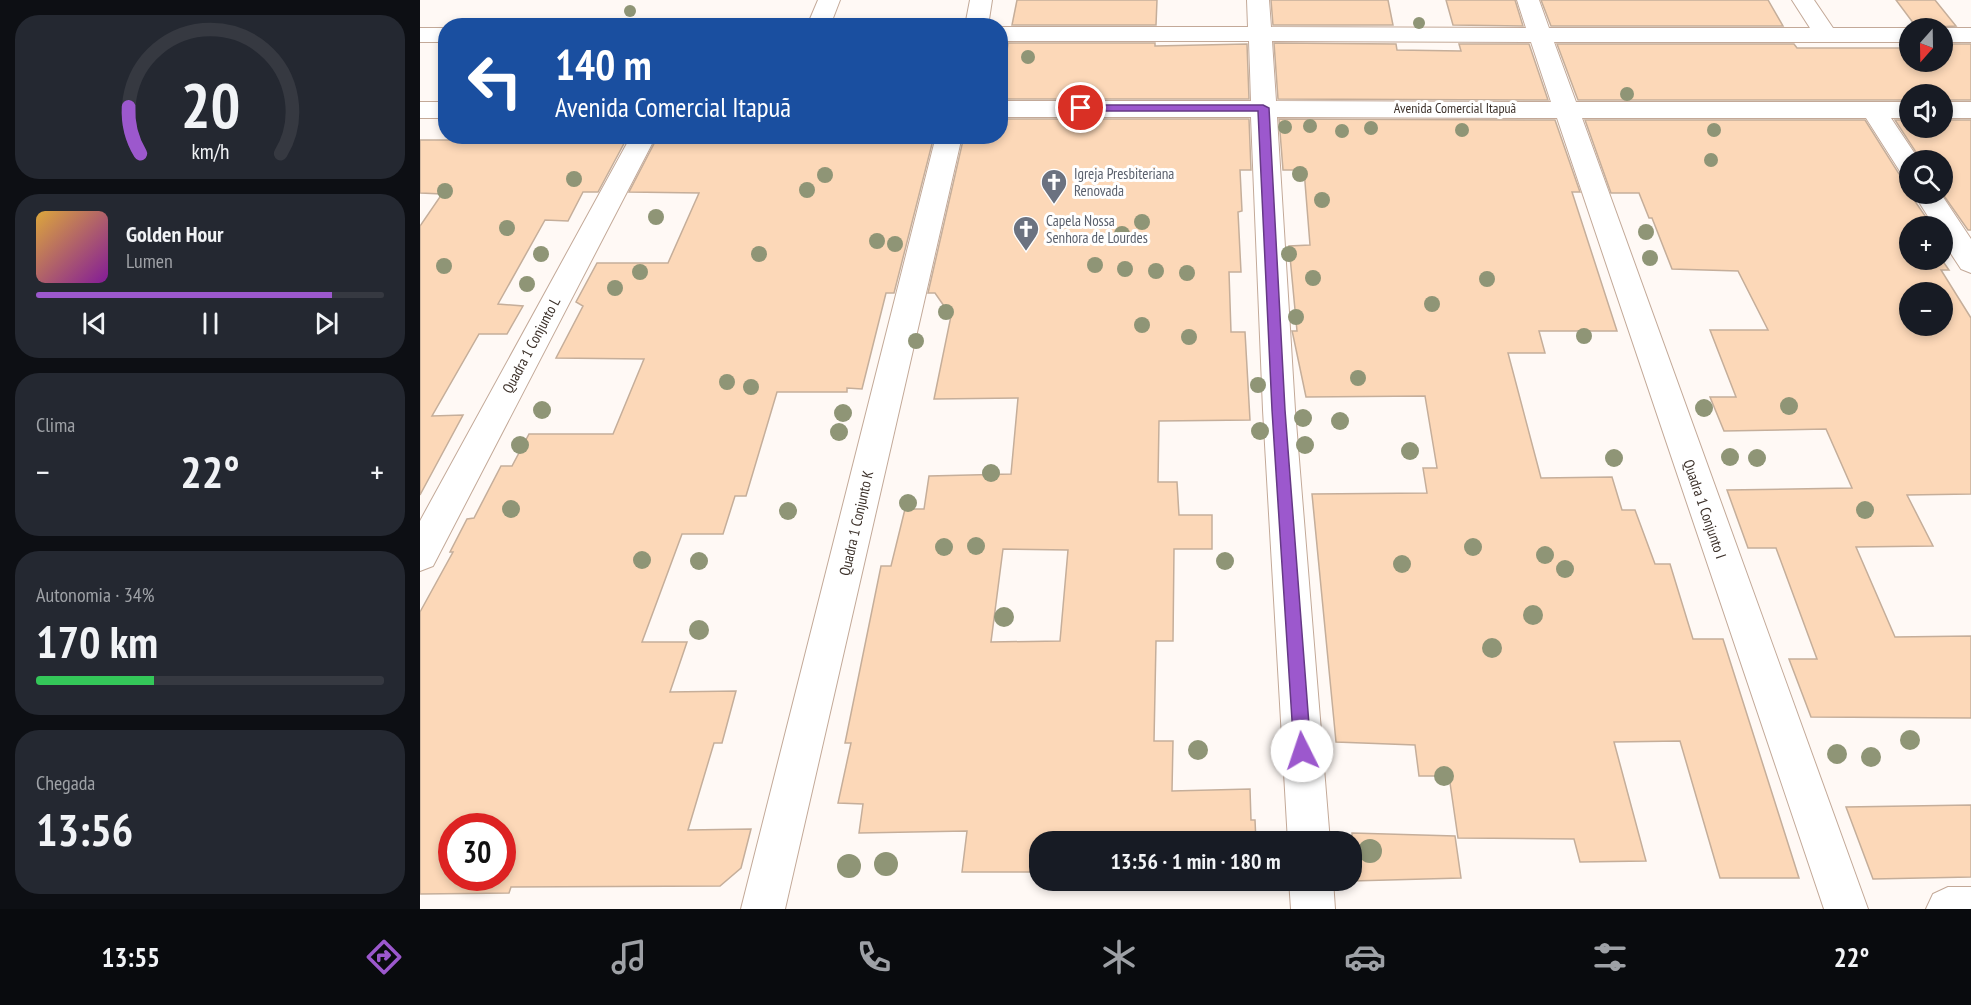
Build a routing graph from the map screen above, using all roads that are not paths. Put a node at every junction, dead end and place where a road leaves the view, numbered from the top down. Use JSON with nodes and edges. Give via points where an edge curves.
{"nodes":[{"id":1,"x":829,"y":0,"type":"edge"},
{"id":2,"x":981,"y":0,"type":"edge"},
{"id":3,"x":1258,"y":0,"type":"edge"},
{"id":4,"x":1528,"y":0,"type":"edge"},
{"id":5,"x":1803,"y":0,"type":"edge"},
{"id":6,"x":821,"y":18,"type":"edge"},
{"id":7,"x":978,"y":18,"type":"edge"},
{"id":8,"x":1008,"y":34,"type":"edge"},
{"id":9,"x":420,"y":35,"type":"edge"},
{"id":10,"x":438,"y":35,"type":"edge"},
{"id":11,"x":1826,"y":35,"type":"junction"},
{"id":12,"x":1899,"y":35,"type":"edge"},
{"id":13,"x":1953,"y":35,"type":"edge"},
{"id":14,"x":1971,"y":35,"type":"edge"},
{"id":15,"x":1260,"y":36,"type":"junction"},
{"id":16,"x":1541,"y":36,"type":"junction"},
{"id":17,"x":1263,"y":108,"type":"junction"},
{"id":18,"x":1568,"y":108,"type":"junction"},
{"id":19,"x":1008,"y":109,"type":"edge"},
{"id":20,"x":420,"y":110,"type":"edge"},
{"id":21,"x":438,"y":110,"type":"edge"},
{"id":22,"x":1873,"y":110,"type":"junction"},
{"id":23,"x":1899,"y":110,"type":"edge"},
{"id":24,"x":1953,"y":110,"type":"edge"},
{"id":25,"x":1971,"y":110,"type":"edge"},
{"id":26,"x":640,"y":144,"type":"edge"},
{"id":27,"x":947,"y":144,"type":"edge"},
{"id":28,"x":1899,"y":150,"type":"edge"},
{"id":29,"x":1933,"y":204,"type":"edge"},
{"id":30,"x":1971,"y":262,"type":"edge"},
{"id":31,"x":420,"y":555,"type":"edge"},
{"id":32,"x":1308,"y":831,"type":"edge"},
{"id":33,"x":1312,"y":891,"type":"edge"},
{"id":34,"x":763,"y":909,"type":"edge"},
{"id":35,"x":1313,"y":909,"type":"edge"},
{"id":36,"x":1846,"y":909,"type":"edge"},
{"id":37,"x":1948,"y":909,"type":"edge"},
{"id":38,"x":1971,"y":909,"type":"edge"}],
"edges":[{"from":1,"to":6,"type":"street"},
{"from":2,"to":7,"type":"street"},
{"from":3,"to":15,"type":"street"},
{"from":4,"to":16,"type":"street","name":"Quadra 1 Conjunto I"},
{"from":5,"to":11,"type":"street"},
{"from":8,"to":15,"type":"street"},
{"from":9,"to":10,"type":"street"},
{"from":11,"to":12,"type":"street"},
{"from":11,"to":16,"type":"street"},
{"from":13,"to":14,"type":"street"},
{"from":15,"to":16,"type":"street"},
{"from":15,"to":17,"type":"street"},
{"from":16,"to":18,"type":"street","name":"Quadra 1 Conjunto I"},
{"from":17,"to":18,"type":"street","name":"Avenida Comercial Itapuã"},
{"from":17,"to":19,"type":"street","name":"Avenida Comercial Itapuã"},
{"from":17,"to":32,"type":"street"},
{"from":18,"to":22,"type":"street","name":"Avenida Comercial Itapuã"},
{"from":18,"to":36,"type":"street","name":"Quadra 1 Conjunto I"},
{"from":20,"to":21,"type":"street"},
{"from":22,"to":23,"type":"street","name":"Avenida Comercial Itapuã"},
{"from":22,"to":28,"type":"street"},
{"from":24,"to":25,"type":"street"},
{"from":26,"to":31,"type":"street","name":"Quadra 1 Conjunto L"},
{"from":27,"to":34,"type":"street","name":"Quadra 1 Conjunto K"},
{"from":29,"to":30,"type":"street"},
{"from":33,"to":35,"type":"street"},
{"from":37,"to":38,"type":"street"}]}
